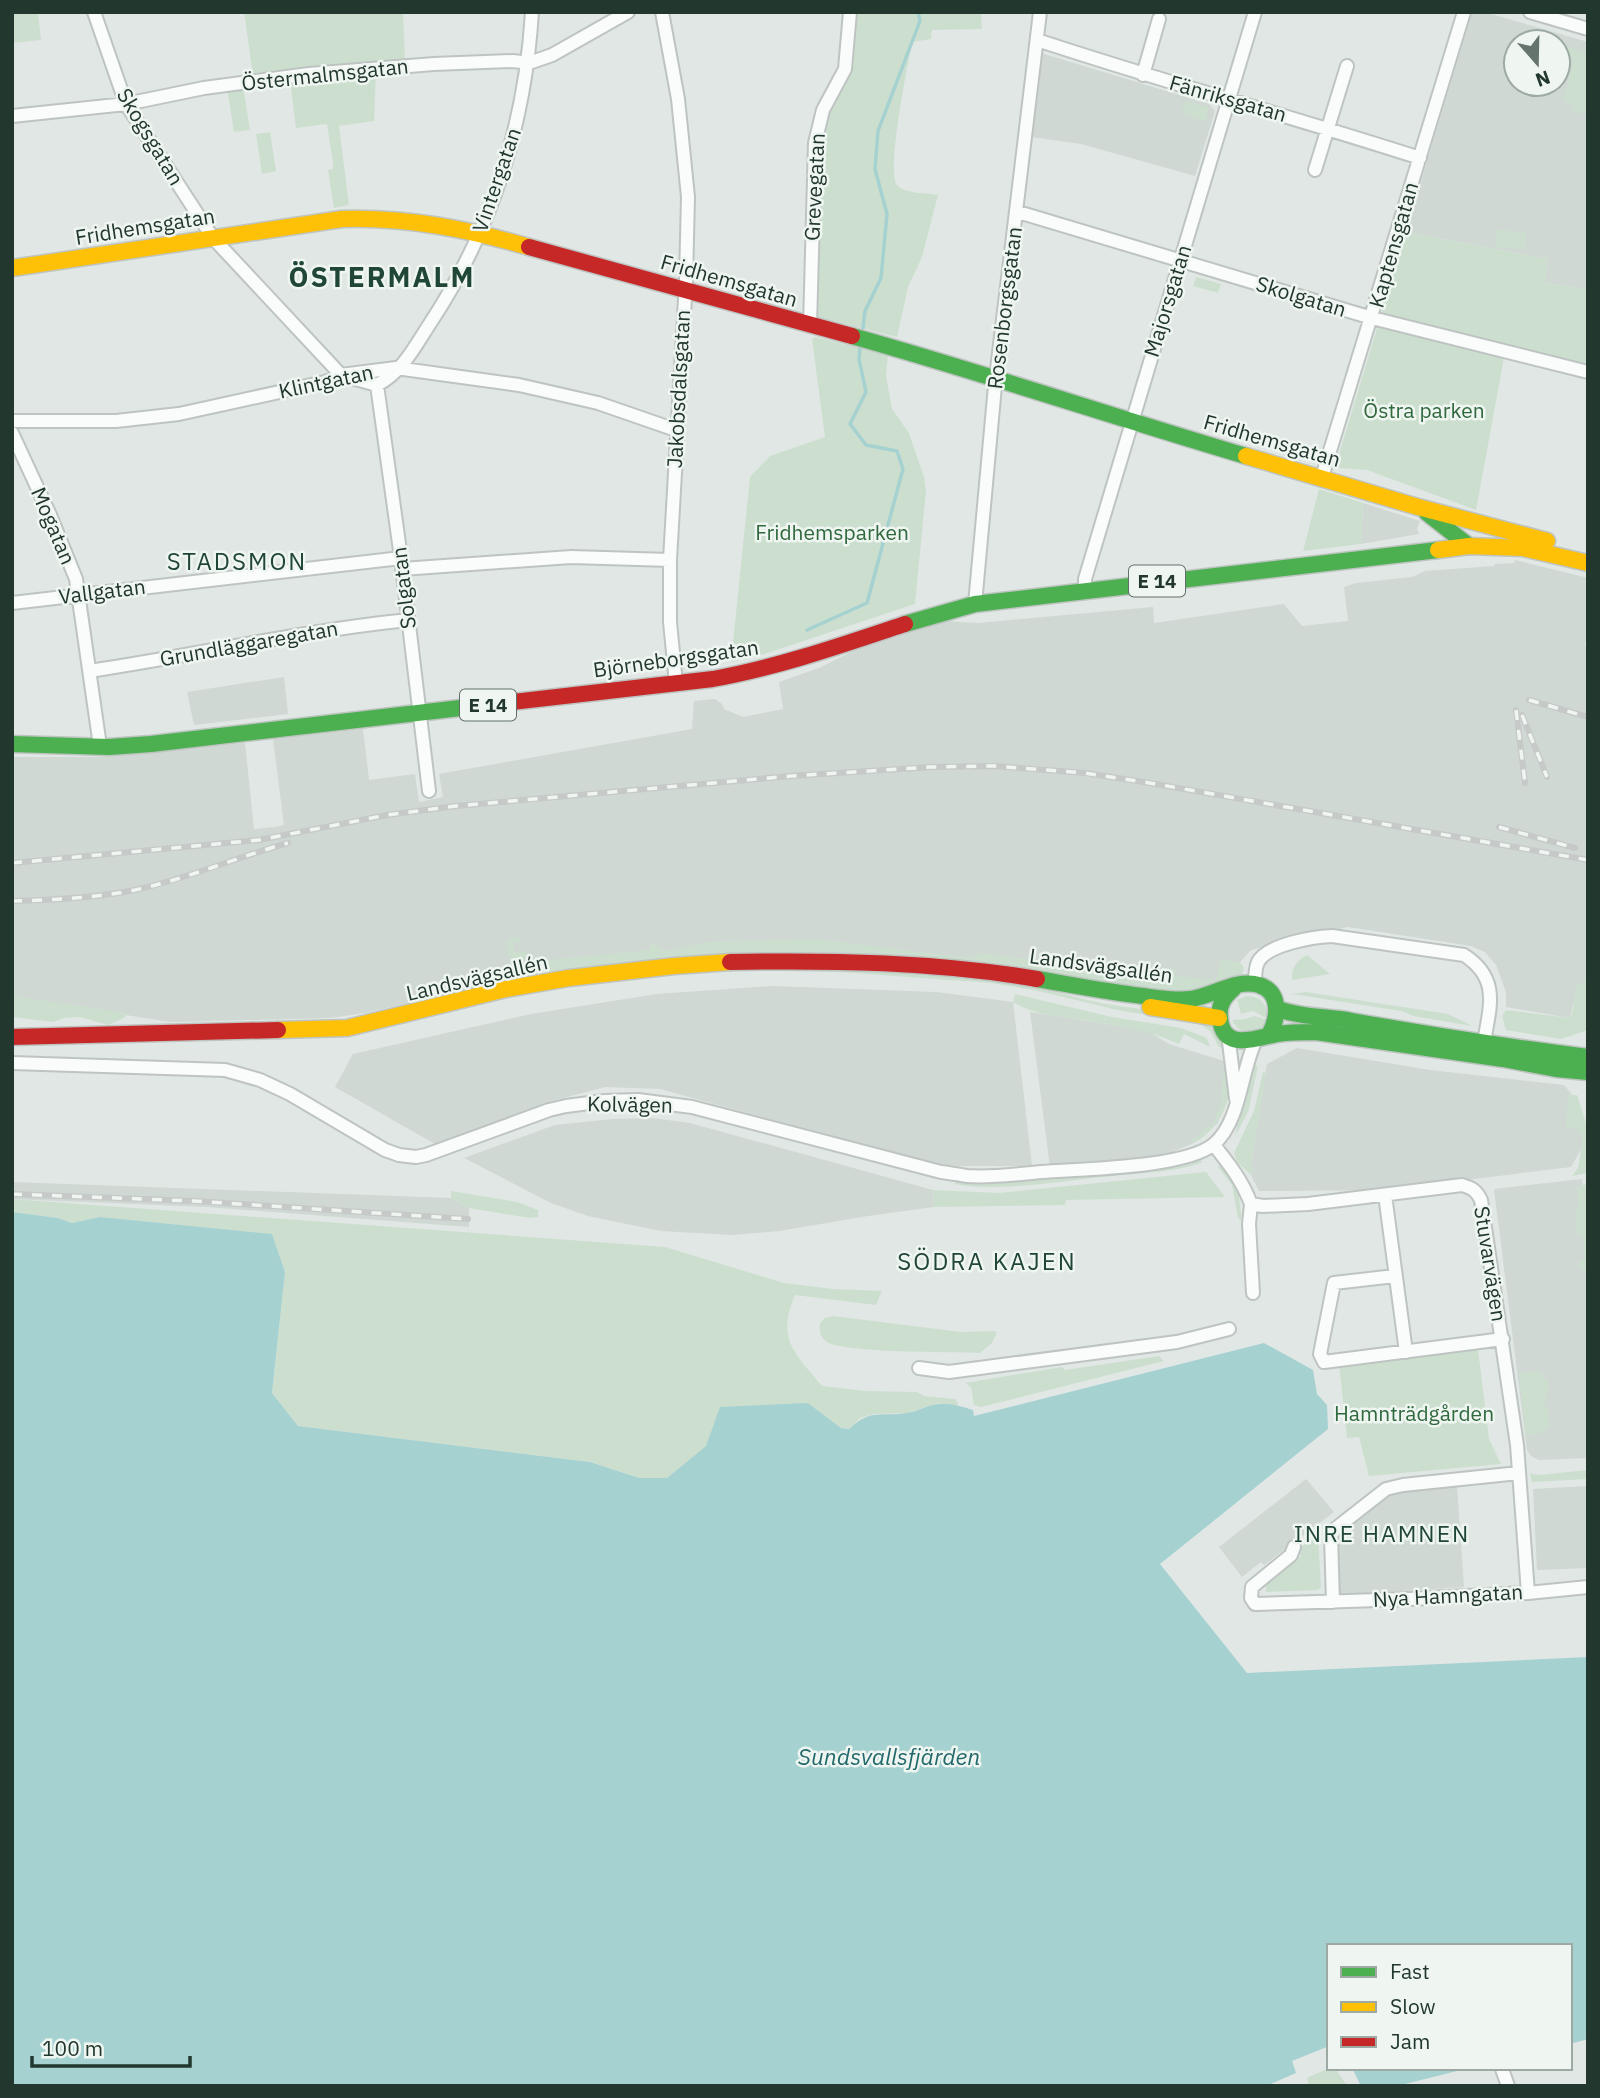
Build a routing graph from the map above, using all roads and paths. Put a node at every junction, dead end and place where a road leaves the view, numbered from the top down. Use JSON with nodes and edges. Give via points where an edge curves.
{"nodes":[{"id":1,"x":94,"y":12,"type":"edge"},
{"id":2,"x":532,"y":12,"type":"edge"},
{"id":3,"x":628,"y":12,"type":"edge"},
{"id":4,"x":662,"y":12,"type":"edge"},
{"id":5,"x":850,"y":12,"type":"edge"},
{"id":6,"x":1040,"y":12,"type":"edge"},
{"id":7,"x":1255,"y":12,"type":"edge"},
{"id":8,"x":1464,"y":12,"type":"edge"},
{"id":9,"x":1530,"y":12,"type":"edge"},
{"id":10,"x":1158,"y":19,"type":"dead end"},
{"id":11,"x":1588,"y":29,"type":"edge"},
{"id":12,"x":1037,"y":40,"type":"junction"},
{"id":13,"x":529,"y":63,"type":"junction"},
{"id":14,"x":1347,"y":65,"type":"dead end"},
{"id":15,"x":1143,"y":75,"type":"junction"},
{"id":16,"x":1229,"y":98,"type":"junction"},
{"id":17,"x":126,"y":104,"type":"junction"},
{"id":18,"x":12,"y":116,"type":"edge"},
{"id":19,"x":1328,"y":128,"type":"junction"},
{"id":20,"x":1420,"y":158,"type":"junction"},
{"id":21,"x":1315,"y":170,"type":"dead end"},
{"id":22,"x":1017,"y":212,"type":"junction"},
{"id":23,"x":480,"y":233,"type":"junction"},
{"id":24,"x":213,"y":238,"type":"junction"},
{"id":25,"x":1181,"y":261,"type":"junction"},
{"id":26,"x":12,"y":268,"type":"edge"},
{"id":27,"x":685,"y":289,"type":"junction"},
{"id":28,"x":1372,"y":318,"type":"junction"},
{"id":29,"x":810,"y":326,"type":"junction"},
{"id":30,"x":400,"y":369,"type":"junction"},
{"id":31,"x":1588,"y":372,"type":"edge"},
{"id":32,"x":341,"y":374,"type":"junction"},
{"id":33,"x":996,"y":379,"type":"junction"},
{"id":34,"x":377,"y":385,"type":"junction"},
{"id":35,"x":12,"y":421,"type":"edge"},
{"id":36,"x":1131,"y":422,"type":"junction"},
{"id":37,"x":676,"y":429,"type":"junction"},
{"id":38,"x":12,"y":433,"type":"edge"},
{"id":39,"x":1322,"y":477,"type":"junction"},
{"id":40,"x":1418,"y":507,"type":"junction"},
{"id":41,"x":1469,"y":538,"type":"junction"},
{"id":42,"x":1547,"y":541,"type":"junction"},
{"id":43,"x":1588,"y":551,"type":"edge"},
{"id":44,"x":670,"y":560,"type":"junction"},
{"id":45,"x":402,"y":563,"type":"junction"},
{"id":46,"x":1588,"y":563,"type":"edge"},
{"id":47,"x":1085,"y":590,"type":"junction"},
{"id":48,"x":79,"y":594,"type":"junction"},
{"id":49,"x":12,"y":603,"type":"edge"},
{"id":50,"x":975,"y":604,"type":"junction"},
{"id":51,"x":408,"y":620,"type":"junction"},
{"id":52,"x":90,"y":670,"type":"junction"},
{"id":53,"x":676,"y":683,"type":"junction"},
{"id":54,"x":419,"y":713,"type":"junction"},
{"id":55,"x":12,"y":744,"type":"edge"},
{"id":56,"x":100,"y":746,"type":"junction"},
{"id":57,"x":429,"y":790,"type":"dead end"},
{"id":58,"x":951,"y":969,"type":"junction"},
{"id":59,"x":1248,"y":984,"type":"junction"},
{"id":60,"x":1278,"y":1009,"type":"junction"},
{"id":61,"x":1219,"y":1018,"type":"junction"},
{"id":62,"x":1228,"y":1034,"type":"junction"},
{"id":63,"x":12,"y":1037,"type":"edge"},
{"id":64,"x":1262,"y":1039,"type":"junction"},
{"id":65,"x":1483,"y":1050,"type":"junction"},
{"id":66,"x":1588,"y":1057,"type":"edge"},
{"id":67,"x":12,"y":1063,"type":"edge"},
{"id":68,"x":1588,"y":1072,"type":"edge"},
{"id":69,"x":1236,"y":1099,"type":"junction"},
{"id":70,"x":1213,"y":1145,"type":"junction"},
{"id":71,"x":1385,"y":1195,"type":"junction"},
{"id":72,"x":1251,"y":1204,"type":"junction"},
{"id":73,"x":1395,"y":1276,"type":"junction"},
{"id":74,"x":1253,"y":1293,"type":"dead end"},
{"id":75,"x":1229,"y":1329,"type":"dead end"},
{"id":76,"x":1503,"y":1339,"type":"junction"},
{"id":77,"x":1406,"y":1352,"type":"junction"},
{"id":78,"x":919,"y":1368,"type":"dead end"},
{"id":79,"x":1519,"y":1473,"type":"junction"},
{"id":80,"x":1294,"y":1547,"type":"dead end"},
{"id":81,"x":1588,"y":1587,"type":"edge"},
{"id":82,"x":1562,"y":1589,"type":"junction"},
{"id":83,"x":1528,"y":1593,"type":"junction"},
{"id":84,"x":1588,"y":1593,"type":"edge"},
{"id":85,"x":1333,"y":1602,"type":"junction"}],
"edges":[{"from":1,"to":17,"type":"street","name":"Skogsgatan"},
{"from":2,"to":13,"type":"street","name":"Vintergatan"},
{"from":3,"to":13,"type":"street","name":"Östermalmsgatan"},
{"from":4,"to":27,"type":"street","name":"Jakobsdalsgatan","via":[[678,99],[688,197]]},
{"from":5,"to":29,"type":"street","name":"Grevegatan","via":[[845,69],[823,110],[815,143]]},
{"from":6,"to":12,"type":"street","name":"Rosenborgsgatan"},
{"from":7,"to":16,"type":"street","name":"Majorsgatan"},
{"from":8,"to":20,"type":"street","name":"Kaptensgatan"},
{"from":9,"to":11,"type":"street"},
{"from":10,"to":15,"type":"street"},
{"from":12,"to":15,"type":"street","name":"Fänriksgatan"},
{"from":12,"to":22,"type":"street","name":"Rosenborgsgatan"},
{"from":13,"to":17,"type":"street","name":"Östermalmsgatan","via":[[298,75]]},
{"from":13,"to":23,"type":"street","name":"Vintergatan","via":[[512,140]]},
{"from":14,"to":19,"type":"street"},
{"from":15,"to":16,"type":"street","name":"Fänriksgatan"},
{"from":16,"to":19,"type":"street","name":"Fänriksgatan"},
{"from":16,"to":25,"type":"street","name":"Majorsgatan"},
{"from":17,"to":18,"type":"street","name":"Östermalmsgatan"},
{"from":17,"to":24,"type":"street","name":"Skogsgatan"},
{"from":19,"to":20,"type":"street","name":"Fänriksgatan"},
{"from":19,"to":21,"type":"street"},
{"from":20,"to":28,"type":"street","name":"Kaptensgatan"},
{"from":22,"to":25,"type":"street","name":"Skolgatan"},
{"from":22,"to":33,"type":"street","name":"Rosenborgsgatan"},
{"from":23,"to":24,"type":"main road","name":"Fridhemsgatan","via":[[430,221],[355,217]]},
{"from":23,"to":27,"type":"main road","name":"Fridhemsgatan"},
{"from":23,"to":30,"type":"street","name":"Vintergatan","via":[[451,292]]},
{"from":24,"to":26,"type":"main road","name":"Fridhemsgatan"},
{"from":24,"to":32,"type":"street","name":"Skogsgatan"},
{"from":25,"to":28,"type":"street","name":"Skolgatan"},
{"from":25,"to":36,"type":"street","name":"Majorsgatan"},
{"from":27,"to":29,"type":"main road","name":"Fridhemsgatan"},
{"from":27,"to":37,"type":"street","name":"Jakobsdalsgatan"},
{"from":28,"to":31,"type":"street","name":"Skolgatan"},
{"from":28,"to":39,"type":"street","name":"Kaptensgatan"},
{"from":29,"to":33,"type":"main road","name":"Fridhemsgatan"},
{"from":30,"to":32,"type":"street","name":"Klintgatan"},
{"from":30,"to":34,"type":"street"},
{"from":30,"to":37,"type":"street","name":"Klintgatan","via":[[519,385],[598,403]]},
{"from":32,"to":34,"type":"street"},
{"from":32,"to":35,"type":"street","name":"Klintgatan","via":[[326,382],[179,414],[116,421]]},
{"from":33,"to":36,"type":"main road","name":"Fridhemsgatan"},
{"from":33,"to":50,"type":"street","name":"Rosenborgsgatan"},
{"from":34,"to":45,"type":"street","name":"Solgatan"},
{"from":36,"to":39,"type":"main road","name":"Fridhemsgatan"},
{"from":36,"to":47,"type":"street","name":"Majorsgatan"},
{"from":37,"to":44,"type":"street","name":"Jakobsdalsgatan"},
{"from":38,"to":48,"type":"street","name":"Mogatan","via":[[50,514]]},
{"from":39,"to":40,"type":"main road","name":"Fridhemsgatan"},
{"from":40,"to":41,"type":"main road","name":"Fridhemsgatan"},
{"from":40,"to":42,"type":"main road","name":"Fridhemsgatan"},
{"from":41,"to":42,"type":"main road","name":"Fridhemsgatan","number":"E 14"},
{"from":41,"to":46,"type":"main road","number":"E 14"},
{"from":41,"to":47,"type":"main road","name":"Björneborgsgatan","number":"E 14","via":[[1414,543],[1378,555]]},
{"from":42,"to":43,"type":"main road","name":"Fridhemsgatan","number":"E 14"},
{"from":44,"to":45,"type":"street","name":"Vallgatan","via":[[571,557]]},
{"from":44,"to":53,"type":"street","name":"Jakobsdalsgatan"},
{"from":45,"to":48,"type":"street","name":"Vallgatan"},
{"from":45,"to":51,"type":"street","name":"Solgatan"},
{"from":47,"to":50,"type":"main road","name":"Björneborgsgatan","number":"E 14"},
{"from":48,"to":49,"type":"street","name":"Vallgatan"},
{"from":48,"to":52,"type":"street","name":"Mogatan"},
{"from":50,"to":53,"type":"main road","name":"Björneborgsgatan","number":"E 14","via":[[789,662],[739,675]]},
{"from":51,"to":52,"type":"street","name":"Grundläggaregatan"},
{"from":51,"to":54,"type":"street","name":"Solgatan"},
{"from":52,"to":56,"type":"street","name":"Mogatan"},
{"from":53,"to":54,"type":"main road","name":"Björneborgsgatan","number":"E 14"},
{"from":54,"to":56,"type":"main road","name":"Björneborgsgatan","number":"E 14"},
{"from":54,"to":57,"type":"street","name":"Solgatan"},
{"from":55,"to":56,"type":"main road","name":"Björneborgsgatan","number":"E 14"},
{"from":58,"to":59,"type":"main road","name":"Landsvägsallén","via":[[1189,1000]]},
{"from":58,"to":61,"type":"main road","name":"Landsvägsallén"},
{"from":58,"to":63,"type":"main road","name":"Landsvägsallén","via":[[779,962],[675,966],[505,989],[347,1028]]},
{"from":59,"to":60,"type":"main road","via":[[1272,993]]},
{"from":59,"to":61,"type":"main road","via":[[1225,995]]},
{"from":59,"to":65,"type":"street","via":[[1267,953],[1307,939],[1332,936],[1464,955],[1486,976],[1489,988],[1491,1007]]},
{"from":60,"to":64,"type":"main road","via":[[1277,1022]]},
{"from":60,"to":65,"type":"main road"},
{"from":61,"to":62,"type":"main road"},
{"from":62,"to":64,"type":"main road","via":[[1236,1040]]},
{"from":62,"to":69,"type":"street"},
{"from":64,"to":65,"type":"main road","via":[[1319,1032]]},
{"from":64,"to":69,"type":"street","via":[[1246,1060]]},
{"from":65,"to":66,"type":"main road"},
{"from":65,"to":68,"type":"main road"},
{"from":67,"to":70,"type":"street","name":"Kolvägen","via":[[242,1073],[290,1094],[385,1150],[416,1157],[550,1110],[614,1101],[692,1107],[893,1161],[969,1176],[1135,1165],[1185,1157]]},
{"from":69,"to":70,"type":"street","via":[[1230,1119]]},
{"from":70,"to":72,"type":"street","via":[[1233,1168]]},
{"from":71,"to":72,"type":"street","name":"Stuvarvägen","via":[[1279,1206]]},
{"from":71,"to":73,"type":"street"},
{"from":71,"to":76,"type":"street","name":"Stuvarvägen","via":[[1462,1185],[1477,1192]]},
{"from":72,"to":74,"type":"street"},
{"from":73,"to":77,"type":"street"},
{"from":73,"to":77,"type":"street","via":[[1334,1283],[1320,1354],[1324,1362]]},
{"from":75,"to":78,"type":"street","via":[[1177,1342],[949,1373]]},
{"from":76,"to":77,"type":"street"},
{"from":76,"to":79,"type":"street","name":"Stuvarvägen"},
{"from":79,"to":83,"type":"street","name":"Stuvarvägen"},
{"from":79,"to":85,"type":"street","via":[[1386,1489],[1331,1536]]},
{"from":80,"to":85,"type":"street","name":"Nya Hamngatan","via":[[1291,1555],[1252,1587],[1255,1604]]},
{"from":81,"to":82,"type":"street","name":"Nya Hamngatan"},
{"from":82,"to":83,"type":"street","name":"Nya Hamngatan"},
{"from":82,"to":84,"type":"street","name":"Nya Hamngatan"},
{"from":83,"to":85,"type":"street","name":"Nya Hamngatan"}]}
